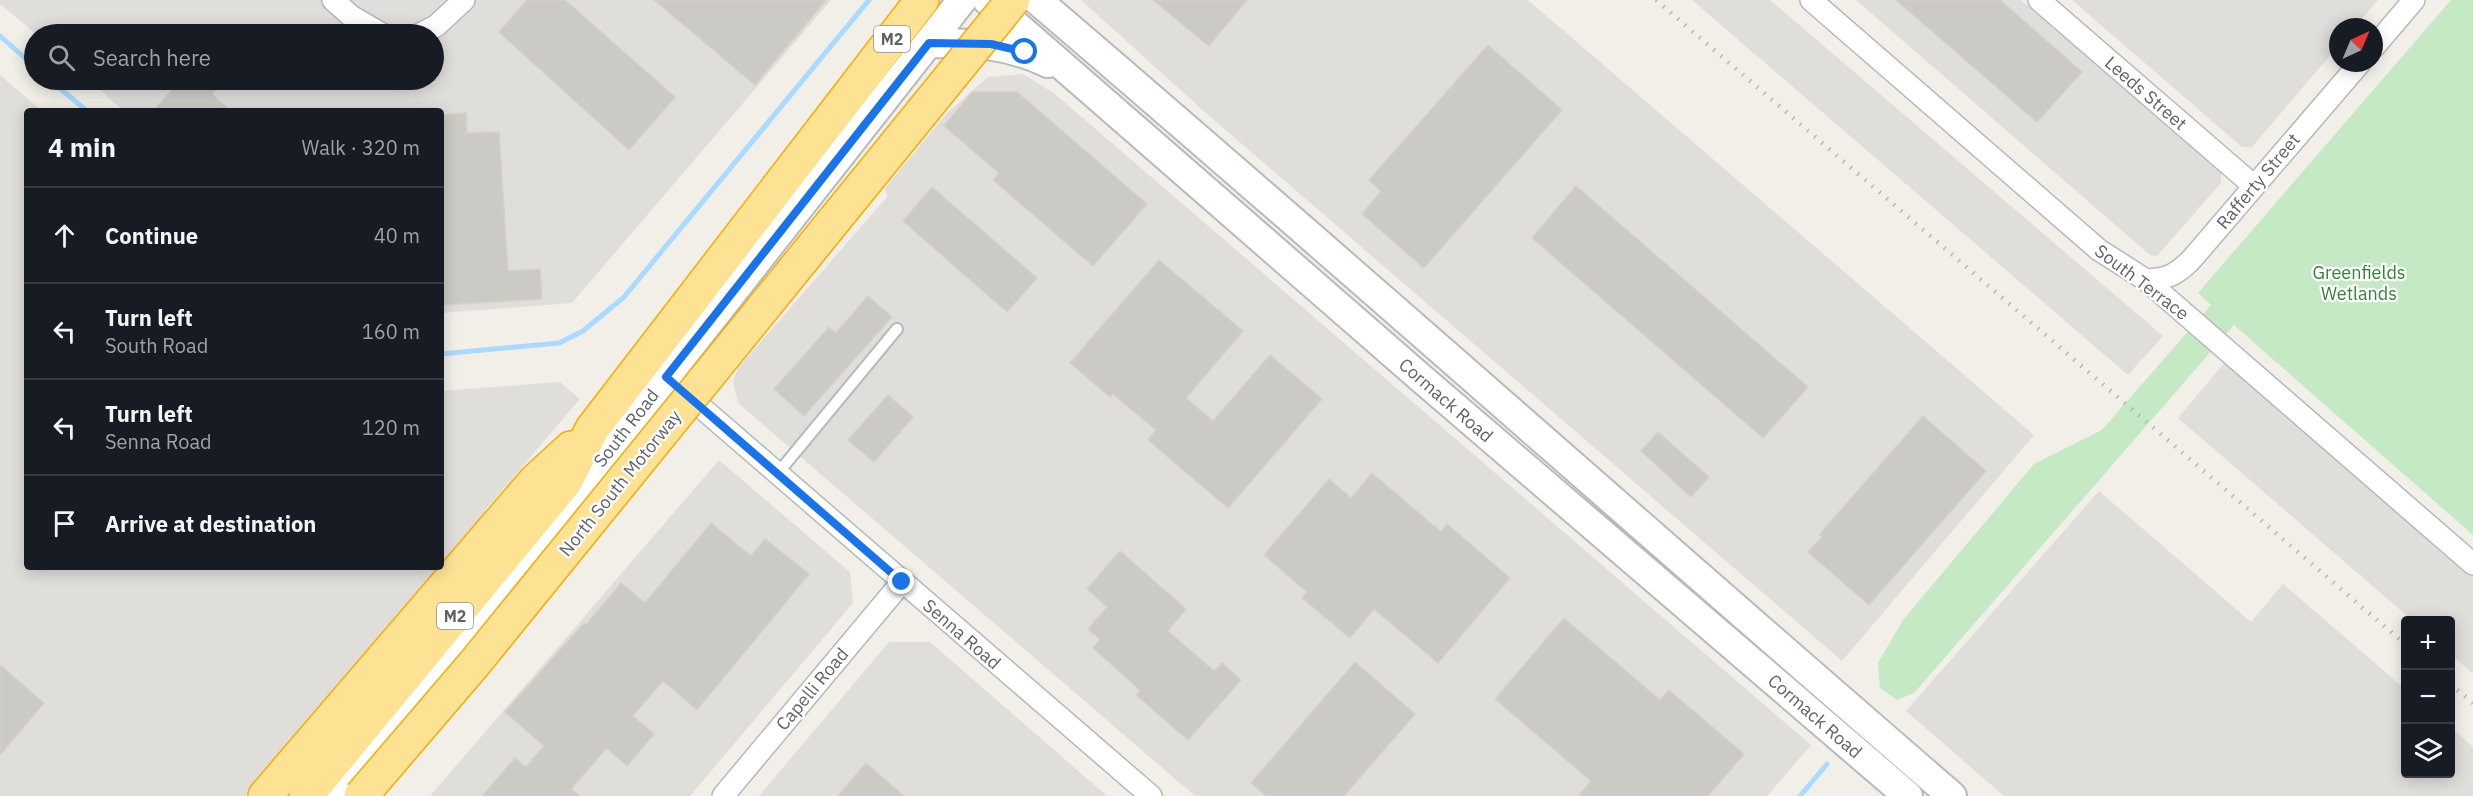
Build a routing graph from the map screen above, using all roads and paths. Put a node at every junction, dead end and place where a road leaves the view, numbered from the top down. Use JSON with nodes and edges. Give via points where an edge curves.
{"nodes":[{"id":1,"x":333,"y":0,"type":"edge"},
{"id":2,"x":464,"y":0,"type":"edge"},
{"id":3,"x":922,"y":0,"type":"edge"},
{"id":4,"x":962,"y":0,"type":"edge"},
{"id":5,"x":987,"y":0,"type":"edge"},
{"id":6,"x":1013,"y":0,"type":"edge"},
{"id":7,"x":1037,"y":0,"type":"edge"},
{"id":8,"x":1811,"y":0,"type":"edge"},
{"id":9,"x":2038,"y":0,"type":"edge"},
{"id":10,"x":2414,"y":0,"type":"edge"},
{"id":11,"x":364,"y":24,"type":"edge"},
{"id":12,"x":438,"y":24,"type":"edge"},
{"id":13,"x":2383,"y":36,"type":"edge"},
{"id":14,"x":929,"y":43,"type":"junction"},
{"id":15,"x":2352,"y":72,"type":"edge"},
{"id":16,"x":1076,"y":77,"type":"junction"},
{"id":17,"x":1204,"y":143,"type":"junction"},
{"id":18,"x":1183,"y":170,"type":"junction"},
{"id":19,"x":2254,"y":186,"type":"junction"},
{"id":20,"x":2145,"y":280,"type":"junction"},
{"id":21,"x":897,"y":329,"type":"dead end"},
{"id":22,"x":666,"y":377,"type":"junction"},
{"id":23,"x":592,"y":429,"type":"junction"},
{"id":24,"x":778,"y":473,"type":"junction"},
{"id":25,"x":2473,"y":564,"type":"edge"},
{"id":26,"x":902,"y":582,"type":"junction"},
{"id":27,"x":265,"y":796,"type":"edge"},
{"id":28,"x":306,"y":796,"type":"edge"},
{"id":29,"x":330,"y":796,"type":"edge"},
{"id":30,"x":361,"y":796,"type":"edge"},
{"id":31,"x":723,"y":796,"type":"edge"},
{"id":32,"x":1151,"y":796,"type":"edge"},
{"id":33,"x":1908,"y":796,"type":"edge"},
{"id":34,"x":1953,"y":796,"type":"edge"}],
"edges":[{"from":1,"to":11,"type":"street"},
{"from":2,"to":12,"type":"street"},
{"from":3,"to":23,"type":"highway","number":"M2"},
{"from":4,"to":14,"type":"street","name":"South Road"},
{"from":5,"to":16,"type":"street","name":"Cormack Road"},
{"from":6,"to":30,"type":"highway","name":"North South Motorway","number":"M2","bridge":true,"via":[[474,664]]},
{"from":7,"to":17,"type":"street","name":"Cormack Road"},
{"from":8,"to":20,"type":"street","name":"South Terrace","via":[[2099,250]]},
{"from":9,"to":19,"type":"street","name":"Leeds Street"},
{"from":10,"to":13,"type":"street"},
{"from":14,"to":16,"type":"street","via":[[991,44],[1025,52]]},
{"from":14,"to":22,"type":"street","name":"South Road"},
{"from":15,"to":19,"type":"street","name":"Rafferty Street"},
{"from":16,"to":18,"type":"street","name":"Cormack Road"},
{"from":17,"to":18,"type":"street"},
{"from":17,"to":34,"type":"street","name":"Cormack Road"},
{"from":18,"to":33,"type":"street","name":"Cormack Road"},
{"from":19,"to":20,"type":"street","name":"Rafferty Street","via":[[2176,275],[2164,280]]},
{"from":20,"to":25,"type":"street","name":"South Terrace"},
{"from":21,"to":24,"type":"lane"},
{"from":22,"to":24,"type":"street","name":"Senna Road"},
{"from":22,"to":29,"type":"street","name":"South Road","via":[[412,700]]},
{"from":23,"to":27,"type":"highway","via":[[535,481]]},
{"from":23,"to":28,"type":"highway","number":"M2","via":[[565,482]]},
{"from":24,"to":26,"type":"street","name":"Senna Road"},
{"from":26,"to":31,"type":"street","name":"Capelli Road"},
{"from":26,"to":32,"type":"street","name":"Senna Road"}]}
